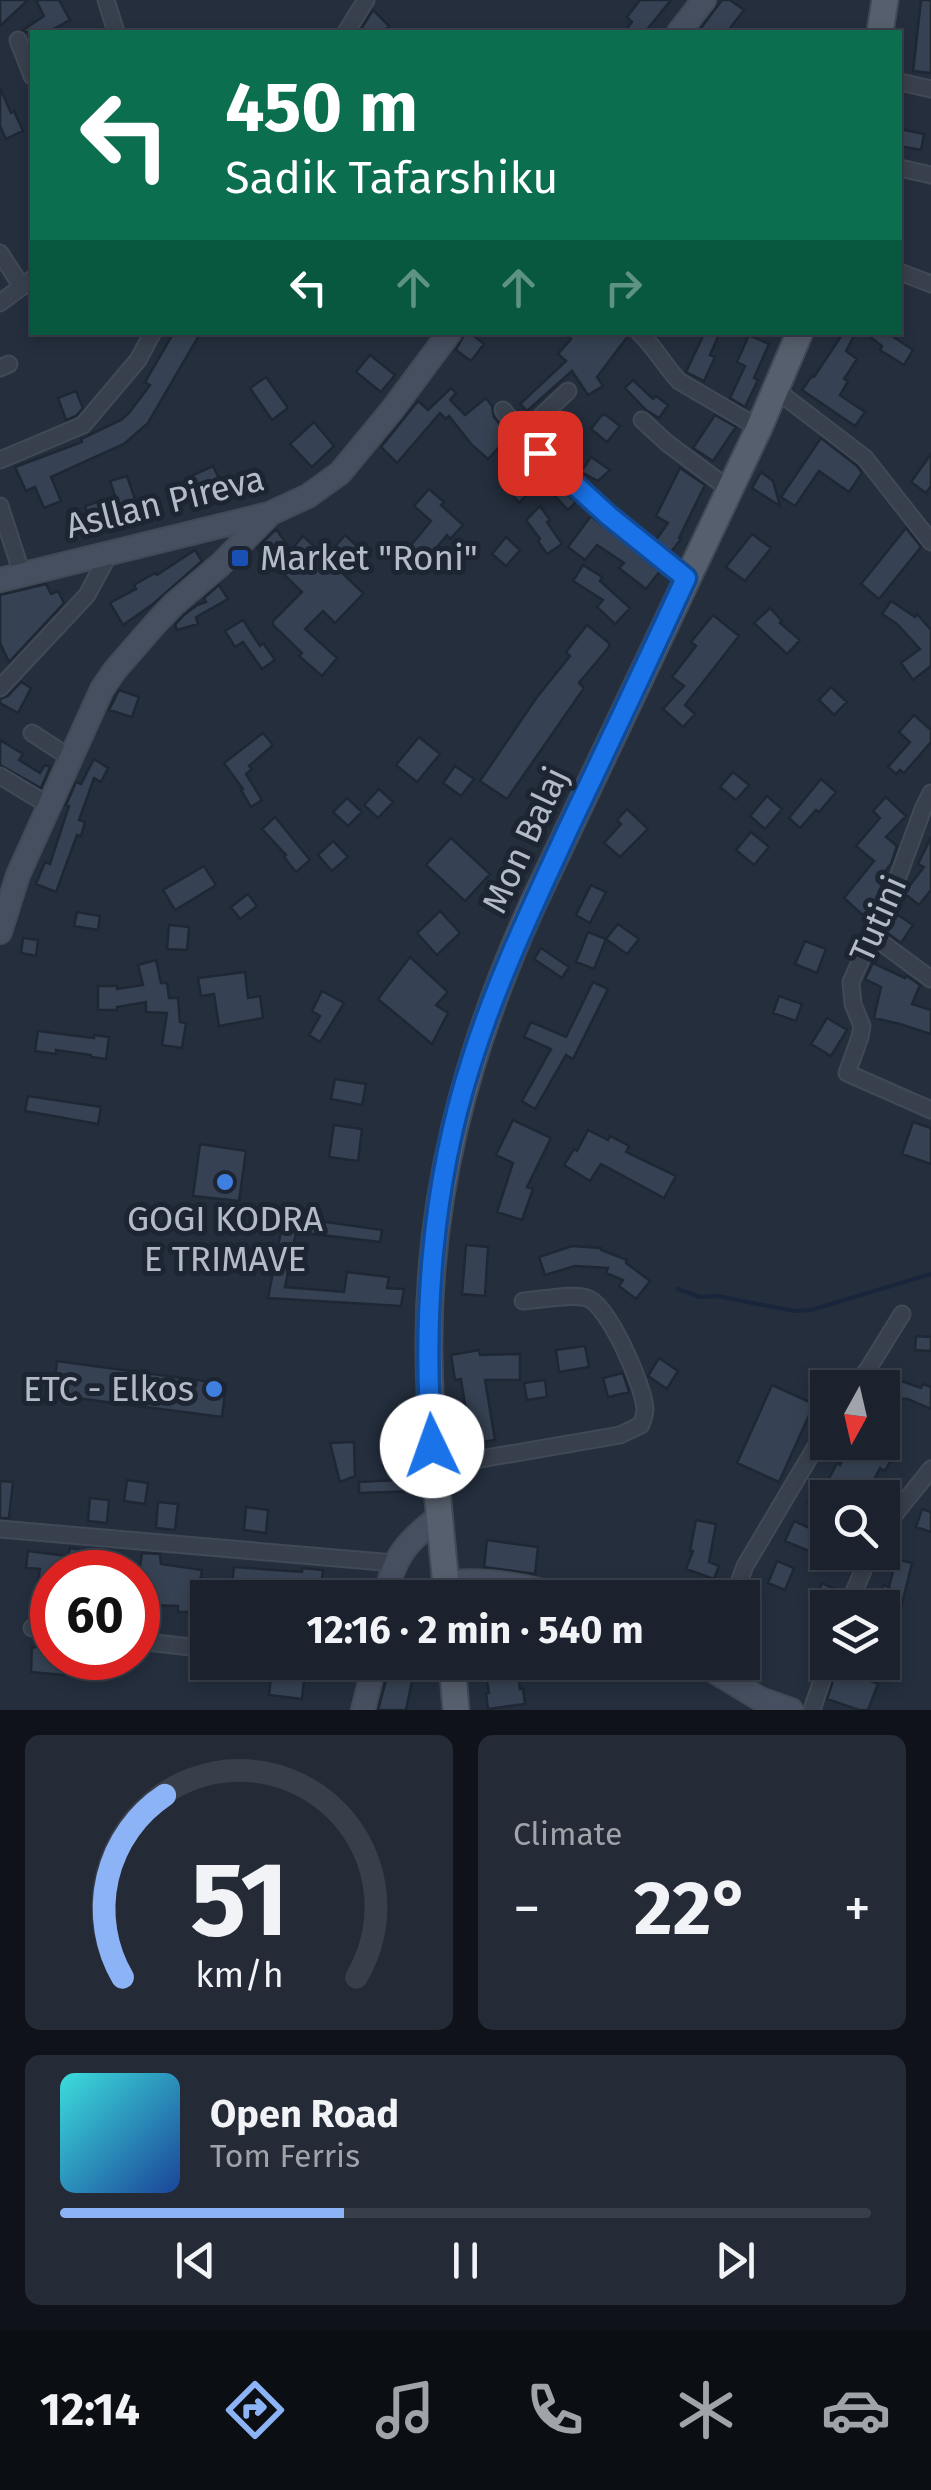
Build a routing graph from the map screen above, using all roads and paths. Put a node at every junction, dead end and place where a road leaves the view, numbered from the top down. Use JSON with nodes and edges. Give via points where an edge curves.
{"nodes":[{"id":1,"x":106,"y":0,"type":"edge"},
{"id":2,"x":366,"y":0,"type":"edge"},
{"id":3,"x":704,"y":0,"type":"edge"},
{"id":4,"x":885,"y":0,"type":"edge"},
{"id":5,"x":115,"y":30,"type":"edge"},
{"id":6,"x":347,"y":30,"type":"edge"},
{"id":7,"x":681,"y":30,"type":"edge"},
{"id":8,"x":880,"y":30,"type":"edge"},
{"id":9,"x":18,"y":40,"type":"dead end"},
{"id":10,"x":30,"y":71,"type":"edge"},
{"id":11,"x":902,"y":82,"type":"edge"},
{"id":12,"x":931,"y":89,"type":"edge"},
{"id":13,"x":902,"y":168,"type":"edge"},
{"id":14,"x":931,"y":175,"type":"edge"},
{"id":15,"x":0,"y":253,"type":"edge"},
{"id":16,"x":902,"y":273,"type":"edge"},
{"id":17,"x":27,"y":283,"type":"edge"},
{"id":18,"x":931,"y":284,"type":"edge"},
{"id":19,"x":0,"y":304,"type":"edge"},
{"id":20,"x":151,"y":335,"type":"edge"},
{"id":21,"x":448,"y":335,"type":"edge"},
{"id":22,"x":642,"y":335,"type":"edge"},
{"id":23,"x":799,"y":335,"type":"edge"},
{"id":24,"x":568,"y":390,"type":"dead end"},
{"id":25,"x":776,"y":390,"type":"junction"},
{"id":26,"x":503,"y":410,"type":"dead end"},
{"id":27,"x":642,"y":420,"type":"dead end"},
{"id":28,"x":759,"y":428,"type":"junction"},
{"id":29,"x":522,"y":434,"type":"junction"},
{"id":30,"x":0,"y":460,"type":"edge"},
{"id":31,"x":729,"y":489,"type":"junction"},
{"id":32,"x":0,"y":506,"type":"edge"},
{"id":33,"x":269,"y":514,"type":"junction"},
{"id":34,"x":926,"y":522,"type":"edge"},
{"id":35,"x":931,"y":542,"type":"edge"},
{"id":36,"x":109,"y":554,"type":"junction"},
{"id":37,"x":11,"y":577,"type":"edge"},
{"id":38,"x":686,"y":578,"type":"junction"},
{"id":39,"x":0,"y":688,"type":"edge"},
{"id":40,"x":32,"y":733,"type":"dead end"},
{"id":41,"x":72,"y":758,"type":"junction"},
{"id":42,"x":0,"y":776,"type":"edge"},
{"id":43,"x":931,"y":793,"type":"edge"},
{"id":44,"x":50,"y":806,"type":"junction"},
{"id":45,"x":0,"y":932,"type":"edge"},
{"id":46,"x":871,"y":935,"type":"junction"},
{"id":47,"x":931,"y":979,"type":"edge"},
{"id":48,"x":931,"y":1110,"type":"edge"},
{"id":49,"x":524,"y":1300,"type":"dead end"},
{"id":50,"x":902,"y":1314,"type":"dead end"},
{"id":51,"x":867,"y":1370,"type":"edge"},
{"id":52,"x":810,"y":1456,"type":"edge"},
{"id":53,"x":434,"y":1466,"type":"junction"},
{"id":54,"x":931,"y":1469,"type":"edge"},
{"id":55,"x":900,"y":1508,"type":"edge"},
{"id":56,"x":438,"y":1518,"type":"junction"},
{"id":57,"x":0,"y":1529,"type":"edge"},
{"id":58,"x":394,"y":1562,"type":"junction"},
{"id":59,"x":390,"y":1580,"type":"edge"},
{"id":60,"x":445,"y":1580,"type":"edge"},
{"id":61,"x":740,"y":1580,"type":"edge"},
{"id":62,"x":160,"y":1644,"type":"edge"},
{"id":63,"x":190,"y":1647,"type":"edge"},
{"id":64,"x":371,"y":1680,"type":"edge"},
{"id":65,"x":454,"y":1680,"type":"edge"},
{"id":66,"x":732,"y":1680,"type":"edge"},
{"id":67,"x":822,"y":1680,"type":"edge"},
{"id":68,"x":363,"y":1710,"type":"edge"},
{"id":69,"x":456,"y":1710,"type":"edge"},
{"id":70,"x":791,"y":1710,"type":"edge"},
{"id":71,"x":812,"y":1710,"type":"edge"}],
"edges":[{"from":1,"to":5,"type":"street"},
{"from":2,"to":6,"type":"street"},
{"from":3,"to":7,"type":"street"},
{"from":4,"to":8,"type":"main road"},
{"from":9,"to":10,"type":"street"},
{"from":11,"to":12,"type":"street"},
{"from":13,"to":14,"type":"street"},
{"from":15,"to":17,"type":"street"},
{"from":16,"to":18,"type":"street"},
{"from":17,"to":19,"type":"street"},
{"from":20,"to":30,"type":"street","via":[[83,425]]},
{"from":21,"to":33,"type":"street","name":"Asllan Pireva","via":[[340,473]]},
{"from":22,"to":28,"type":"street","via":[[679,380]]},
{"from":23,"to":25,"type":"main road","name":"Mon Balaj"},
{"from":24,"to":29,"type":"street"},
{"from":25,"to":28,"type":"main road","name":"Mon Balaj"},
{"from":25,"to":34,"type":"street","via":[[865,458]]},
{"from":26,"to":29,"type":"street"},
{"from":27,"to":31,"type":"street"},
{"from":28,"to":31,"type":"main road","name":"Mon Balaj"},
{"from":29,"to":38,"type":"street"},
{"from":31,"to":38,"type":"main road","name":"Mon Balaj"},
{"from":32,"to":37,"type":"street"},
{"from":33,"to":36,"type":"street","name":"Asllan Pireva"},
{"from":33,"to":41,"type":"street","via":[[115,670]]},
{"from":34,"to":35,"type":"street"},
{"from":36,"to":37,"type":"street","name":"Asllan Pireva"},
{"from":36,"to":39,"type":"street","via":[[87,595]]},
{"from":38,"to":53,"type":"main road","name":"Mon Balaj","via":[[508,960],[470,1064],[438,1204],[428,1350]]},
{"from":40,"to":41,"type":"street"},
{"from":41,"to":44,"type":"street"},
{"from":42,"to":44,"type":"street"},
{"from":43,"to":46,"type":"street","name":"Tutini"},
{"from":44,"to":45,"type":"street"},
{"from":46,"to":47,"type":"street"},
{"from":46,"to":48,"type":"street","name":"Tutini","via":[[850,982],[862,1026],[847,1073]]},
{"from":49,"to":53,"type":"street","via":[[595,1302],[631,1365],[643,1400],[640,1424],[620,1435]]},
{"from":50,"to":51,"type":"street"},
{"from":52,"to":61,"type":"street"},
{"from":53,"to":56,"type":"main road","name":"Mon Balaj"},
{"from":54,"to":55,"type":"street"},
{"from":56,"to":58,"type":"street"},
{"from":56,"to":60,"type":"main road","name":"Mon Balaj"},
{"from":57,"to":58,"type":"street"},
{"from":58,"to":59,"type":"street"},
{"from":62,"to":63,"type":"street"},
{"from":64,"to":68,"type":"street"},
{"from":65,"to":69,"type":"main road"},
{"from":66,"to":70,"type":"street"},
{"from":67,"to":71,"type":"street"}]}
